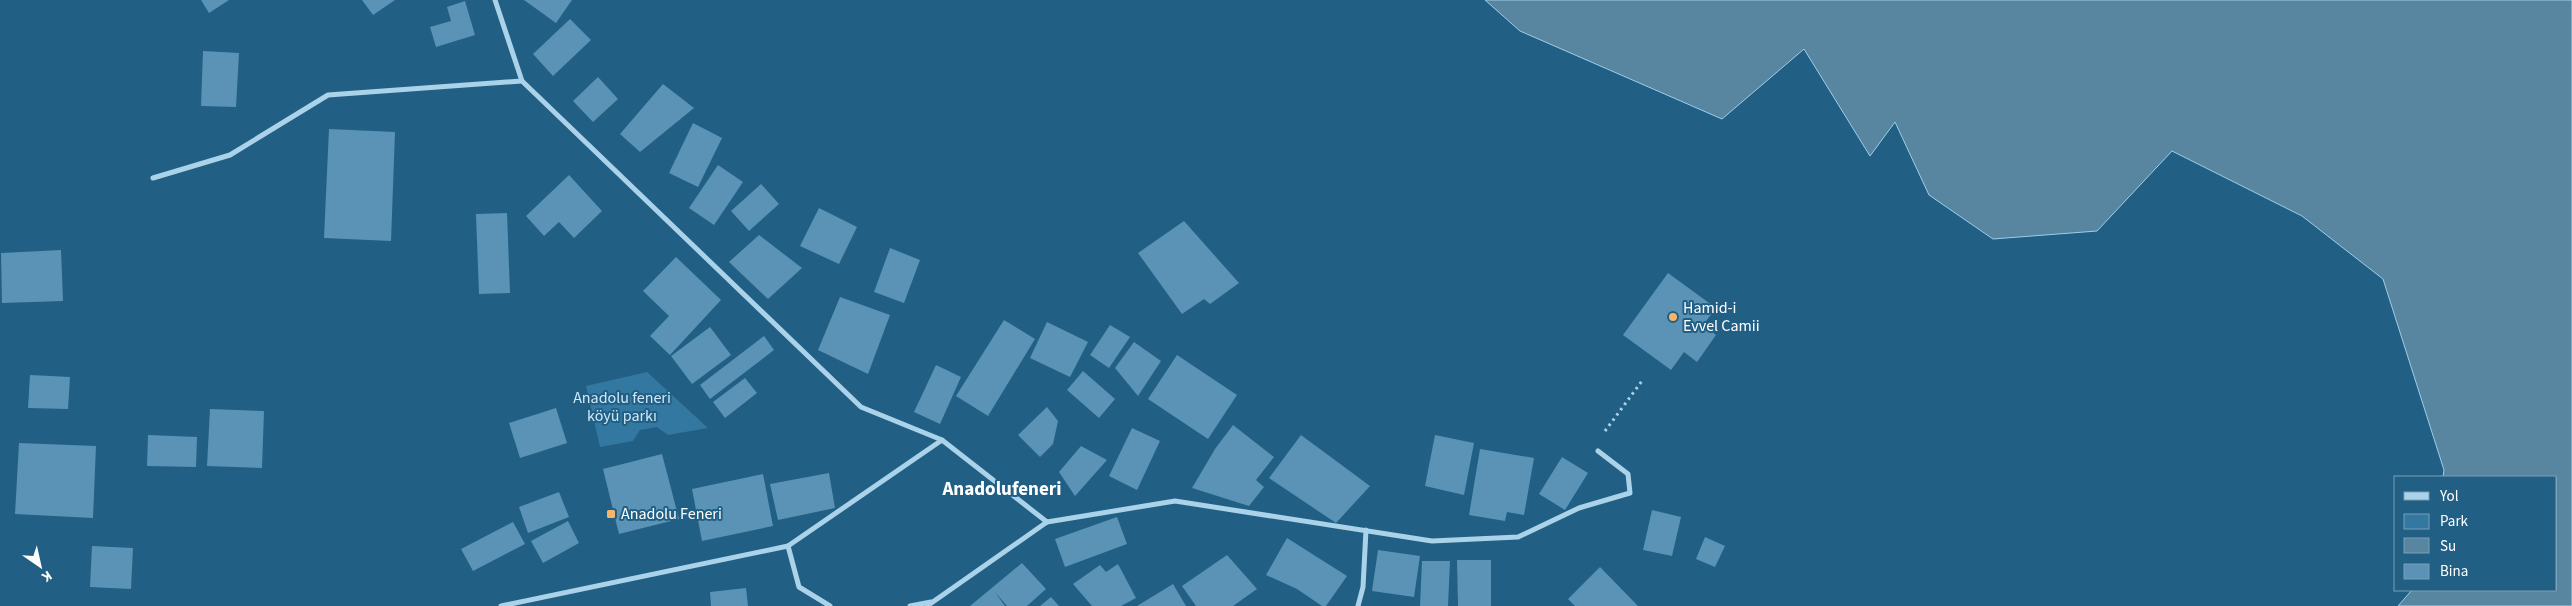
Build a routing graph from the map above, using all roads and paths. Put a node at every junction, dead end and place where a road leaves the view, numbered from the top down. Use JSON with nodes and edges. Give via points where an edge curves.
{"nodes":[{"id":1,"x":495,"y":0,"type":"edge"},
{"id":2,"x":522,"y":81,"type":"junction"},
{"id":3,"x":153,"y":178,"type":"dead end"},
{"id":4,"x":1642,"y":381,"type":"dead end"},
{"id":5,"x":942,"y":440,"type":"junction"},
{"id":6,"x":1598,"y":451,"type":"joint"},
{"id":7,"x":1047,"y":522,"type":"junction"},
{"id":8,"x":1366,"y":530,"type":"junction"},
{"id":9,"x":788,"y":546,"type":"junction"},
{"id":10,"x":934,"y":604,"type":"edge"},
{"id":11,"x":501,"y":606,"type":"edge"},
{"id":12,"x":830,"y":606,"type":"edge"},
{"id":13,"x":910,"y":606,"type":"edge"},
{"id":14,"x":927,"y":606,"type":"edge"},
{"id":15,"x":1358,"y":606,"type":"edge"}],
"edges":[{"from":1,"to":2,"type":"street"},
{"from":2,"to":3,"type":"street","via":[[328,94],[230,154]]},
{"from":2,"to":5,"type":"street","via":[[861,407]]},
{"from":4,"to":6,"type":"path","via":[[1593,446]]},
{"from":5,"to":7,"type":"street"},
{"from":5,"to":9,"type":"street"},
{"from":6,"to":8,"type":"street","via":[[1628,474],[1630,493],[1579,508],[1518,537],[1432,541]]},
{"from":7,"to":8,"type":"street","via":[[1175,500]]},
{"from":7,"to":10,"type":"street"},
{"from":8,"to":15,"type":"street","via":[[1363,587]]},
{"from":9,"to":11,"type":"street"},
{"from":9,"to":12,"type":"street","via":[[799,587]]},
{"from":10,"to":13,"type":"street"},
{"from":10,"to":14,"type":"street"}]}
